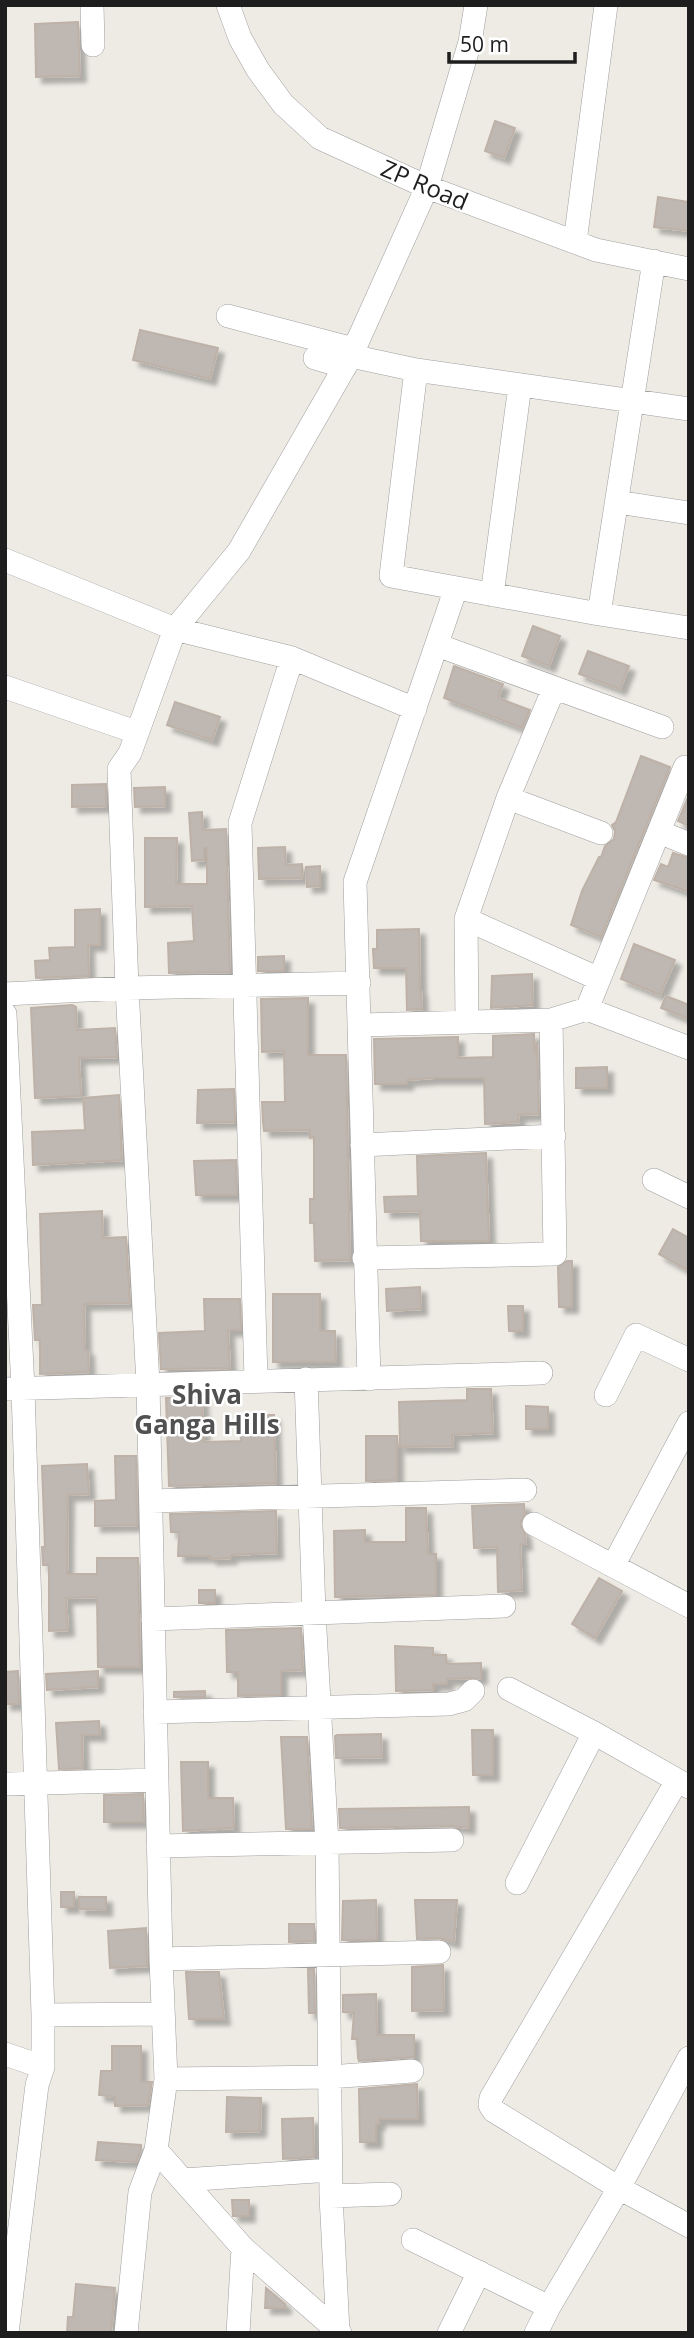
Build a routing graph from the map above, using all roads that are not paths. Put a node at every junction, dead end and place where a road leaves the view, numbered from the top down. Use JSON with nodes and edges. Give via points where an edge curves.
{"nodes":[{"id":1,"x":92,"y":5,"type":"edge"},
{"id":2,"x":228,"y":5,"type":"edge"},
{"id":3,"x":476,"y":5,"type":"edge"},
{"id":4,"x":606,"y":5,"type":"edge"},
{"id":5,"x":93,"y":45,"type":"dead end"},
{"id":6,"x":427,"y":187,"type":"junction"},
{"id":7,"x":575,"y":242,"type":"junction"},
{"id":8,"x":654,"y":261,"type":"junction"},
{"id":9,"x":689,"y":269,"type":"edge"},
{"id":10,"x":228,"y":316,"type":"dead end"},
{"id":11,"x":350,"y":357,"type":"junction"},
{"id":12,"x":315,"y":358,"type":"dead end"},
{"id":13,"x":416,"y":370,"type":"junction"},
{"id":14,"x":520,"y":385,"type":"junction"},
{"id":15,"x":633,"y":400,"type":"junction"},
{"id":16,"x":689,"y":410,"type":"edge"},
{"id":17,"x":617,"y":502,"type":"junction"},
{"id":18,"x":689,"y":513,"type":"edge"},
{"id":19,"x":5,"y":560,"type":"edge"},
{"id":20,"x":456,"y":588,"type":"junction"},
{"id":21,"x":492,"y":595,"type":"junction"},
{"id":22,"x":599,"y":614,"type":"junction"},
{"id":23,"x":689,"y":628,"type":"edge"},
{"id":24,"x":175,"y":629,"type":"junction"},
{"id":25,"x":437,"y":645,"type":"junction"},
{"id":26,"x":292,"y":658,"type":"junction"},
{"id":27,"x":5,"y":687,"type":"edge"},
{"id":28,"x":554,"y":688,"type":"junction"},
{"id":29,"x":415,"y":709,"type":"junction"},
{"id":30,"x":662,"y":727,"type":"dead end"},
{"id":31,"x":136,"y":732,"type":"junction"},
{"id":32,"x":685,"y":767,"type":"dead end"},
{"id":33,"x":508,"y":798,"type":"junction"},
{"id":34,"x":600,"y":832,"type":"dead end"},
{"id":35,"x":659,"y":832,"type":"junction"},
{"id":36,"x":689,"y":844,"type":"edge"},
{"id":37,"x":466,"y":919,"type":"junction"},
{"id":38,"x":599,"y":979,"type":"junction"},
{"id":39,"x":359,"y":983,"type":"junction"},
{"id":40,"x":245,"y":985,"type":"junction"},
{"id":41,"x":127,"y":988,"type":"junction"},
{"id":42,"x":5,"y":994,"type":"edge"},
{"id":43,"x":587,"y":1009,"type":"junction"},
{"id":44,"x":5,"y":1014,"type":"edge"},
{"id":45,"x":551,"y":1020,"type":"junction"},
{"id":46,"x":467,"y":1022,"type":"junction"},
{"id":47,"x":361,"y":1025,"type":"junction"},
{"id":48,"x":689,"y":1048,"type":"edge"},
{"id":49,"x":554,"y":1136,"type":"junction"},
{"id":50,"x":362,"y":1145,"type":"junction"},
{"id":51,"x":654,"y":1180,"type":"dead end"},
{"id":52,"x":689,"y":1197,"type":"edge"},
{"id":53,"x":364,"y":1258,"type":"junction"},
{"id":54,"x":689,"y":1360,"type":"edge"},
{"id":55,"x":541,"y":1373,"type":"dead end"},
{"id":56,"x":306,"y":1378,"type":"junction"},
{"id":57,"x":369,"y":1378,"type":"junction"},
{"id":58,"x":256,"y":1380,"type":"junction"},
{"id":59,"x":148,"y":1384,"type":"junction"},
{"id":60,"x":14,"y":1389,"type":"edge"},
{"id":61,"x":606,"y":1395,"type":"dead end"},
{"id":62,"x":689,"y":1423,"type":"edge"},
{"id":63,"x":525,"y":1490,"type":"dead end"},
{"id":64,"x":311,"y":1496,"type":"junction"},
{"id":65,"x":151,"y":1501,"type":"junction"},
{"id":66,"x":534,"y":1524,"type":"dead end"},
{"id":67,"x":612,"y":1566,"type":"junction"},
{"id":68,"x":504,"y":1606,"type":"dead end"},
{"id":69,"x":689,"y":1606,"type":"edge"},
{"id":70,"x":314,"y":1613,"type":"junction"},
{"id":71,"x":153,"y":1619,"type":"junction"},
{"id":72,"x":509,"y":1689,"type":"dead end"},
{"id":73,"x":473,"y":1691,"type":"dead end"},
{"id":74,"x":320,"y":1707,"type":"junction"},
{"id":75,"x":155,"y":1712,"type":"junction"},
{"id":76,"x":594,"y":1733,"type":"junction"},
{"id":77,"x":157,"y":1780,"type":"junction"},
{"id":78,"x":35,"y":1783,"type":"junction"},
{"id":79,"x":5,"y":1784,"type":"edge"},
{"id":80,"x":683,"y":1784,"type":"edge"},
{"id":81,"x":452,"y":1840,"type":"dead end"},
{"id":82,"x":327,"y":1844,"type":"junction"},
{"id":83,"x":158,"y":1846,"type":"junction"},
{"id":84,"x":517,"y":1883,"type":"dead end"},
{"id":85,"x":439,"y":1952,"type":"dead end"},
{"id":86,"x":328,"y":1955,"type":"junction"},
{"id":87,"x":161,"y":1959,"type":"junction"},
{"id":88,"x":163,"y":2014,"type":"junction"},
{"id":89,"x":43,"y":2015,"type":"junction"},
{"id":90,"x":5,"y":2054,"type":"edge"},
{"id":91,"x":689,"y":2058,"type":"edge"},
{"id":92,"x":43,"y":2067,"type":"junction"},
{"id":93,"x":412,"y":2071,"type":"dead end"},
{"id":94,"x":330,"y":2077,"type":"junction"},
{"id":95,"x":166,"y":2079,"type":"junction"},
{"id":96,"x":156,"y":2150,"type":"junction"},
{"id":97,"x":331,"y":2170,"type":"junction"},
{"id":98,"x":183,"y":2180,"type":"junction"},
{"id":99,"x":619,"y":2188,"type":"junction"},
{"id":100,"x":390,"y":2194,"type":"dead end"},
{"id":101,"x":331,"y":2196,"type":"junction"},
{"id":102,"x":689,"y":2226,"type":"edge"},
{"id":103,"x":413,"y":2240,"type":"dead end"},
{"id":104,"x":243,"y":2248,"type":"junction"},
{"id":105,"x":479,"y":2273,"type":"junction"},
{"id":106,"x":549,"y":2306,"type":"junction"},
{"id":107,"x":339,"y":2332,"type":"edge"},
{"id":108,"x":7,"y":2333,"type":"edge"},
{"id":109,"x":126,"y":2333,"type":"edge"},
{"id":110,"x":238,"y":2333,"type":"edge"},
{"id":111,"x":449,"y":2333,"type":"edge"},
{"id":112,"x":536,"y":2333,"type":"edge"}],
"edges":[{"from":1,"to":5,"type":"street"},
{"from":2,"to":6,"type":"street","name":"ZP Road","via":[[258,70],[283,104],[320,138]]},
{"from":3,"to":6,"type":"street","via":[[470,42]]},
{"from":4,"to":7,"type":"street"},
{"from":6,"to":7,"type":"street","name":"ZP Road"},
{"from":6,"to":11,"type":"street"},
{"from":7,"to":8,"type":"street","name":"ZP Road"},
{"from":8,"to":9,"type":"street","name":"ZP Road"},
{"from":8,"to":15,"type":"street"},
{"from":10,"to":11,"type":"street"},
{"from":11,"to":12,"type":"street"},
{"from":11,"to":13,"type":"street"},
{"from":11,"to":24,"type":"street","via":[[239,551]]},
{"from":13,"to":14,"type":"street"},
{"from":13,"to":20,"type":"street","via":[[391,576]]},
{"from":14,"to":15,"type":"street"},
{"from":14,"to":21,"type":"street"},
{"from":15,"to":16,"type":"street"},
{"from":15,"to":17,"type":"street"},
{"from":17,"to":18,"type":"street"},
{"from":17,"to":22,"type":"street"},
{"from":19,"to":24,"type":"street"},
{"from":20,"to":21,"type":"street"},
{"from":20,"to":25,"type":"street"},
{"from":21,"to":22,"type":"street"},
{"from":22,"to":23,"type":"street"},
{"from":24,"to":26,"type":"street"},
{"from":24,"to":31,"type":"street"},
{"from":25,"to":28,"type":"street"},
{"from":25,"to":29,"type":"street"},
{"from":26,"to":29,"type":"street"},
{"from":26,"to":40,"type":"street","via":[[240,823]]},
{"from":27,"to":31,"type":"street"},
{"from":28,"to":30,"type":"street"},
{"from":28,"to":33,"type":"street"},
{"from":29,"to":39,"type":"street","via":[[355,882]]},
{"from":31,"to":41,"type":"street","via":[[119,769]]},
{"from":32,"to":35,"type":"street"},
{"from":33,"to":34,"type":"street"},
{"from":33,"to":37,"type":"street"},
{"from":35,"to":36,"type":"street"},
{"from":35,"to":38,"type":"street"},
{"from":37,"to":38,"type":"street"},
{"from":37,"to":46,"type":"street"},
{"from":38,"to":43,"type":"street"},
{"from":39,"to":40,"type":"street"},
{"from":39,"to":47,"type":"street"},
{"from":40,"to":41,"type":"street"},
{"from":40,"to":58,"type":"street"},
{"from":41,"to":42,"type":"street"},
{"from":41,"to":59,"type":"street"},
{"from":43,"to":45,"type":"street"},
{"from":43,"to":48,"type":"street"},
{"from":44,"to":60,"type":"street"},
{"from":45,"to":46,"type":"street"},
{"from":45,"to":49,"type":"street"},
{"from":46,"to":47,"type":"street"},
{"from":47,"to":50,"type":"street"},
{"from":49,"to":50,"type":"street"},
{"from":49,"to":53,"type":"street","via":[[555,1254]]},
{"from":50,"to":53,"type":"street"},
{"from":51,"to":52,"type":"street"},
{"from":53,"to":57,"type":"street"},
{"from":54,"to":61,"type":"street","via":[[636,1335]]},
{"from":55,"to":57,"type":"street"},
{"from":56,"to":57,"type":"street"},
{"from":56,"to":58,"type":"street"},
{"from":56,"to":64,"type":"street"},
{"from":58,"to":59,"type":"street"},
{"from":59,"to":60,"type":"street"},
{"from":59,"to":65,"type":"street"},
{"from":60,"to":78,"type":"street"},
{"from":62,"to":67,"type":"street"},
{"from":63,"to":64,"type":"street"},
{"from":64,"to":65,"type":"street"},
{"from":64,"to":70,"type":"street"},
{"from":65,"to":71,"type":"street"},
{"from":66,"to":67,"type":"street"},
{"from":67,"to":69,"type":"street"},
{"from":68,"to":70,"type":"street"},
{"from":70,"to":71,"type":"street"},
{"from":70,"to":74,"type":"street"},
{"from":71,"to":75,"type":"street"},
{"from":72,"to":76,"type":"street"},
{"from":73,"to":74,"type":"street","via":[[464,1700],[449,1704]]},
{"from":74,"to":75,"type":"street"},
{"from":74,"to":82,"type":"street"},
{"from":75,"to":77,"type":"street"},
{"from":76,"to":80,"type":"street"},
{"from":76,"to":84,"type":"street"},
{"from":77,"to":78,"type":"street"},
{"from":77,"to":83,"type":"street"},
{"from":78,"to":79,"type":"street"},
{"from":78,"to":89,"type":"street"},
{"from":80,"to":99,"type":"street","via":[[491,2098],[494,2111]]},
{"from":81,"to":82,"type":"street"},
{"from":82,"to":83,"type":"street"},
{"from":82,"to":86,"type":"street"},
{"from":83,"to":87,"type":"street"},
{"from":85,"to":86,"type":"street"},
{"from":86,"to":87,"type":"street"},
{"from":86,"to":94,"type":"street"},
{"from":87,"to":88,"type":"street"},
{"from":88,"to":89,"type":"street"},
{"from":88,"to":95,"type":"street"},
{"from":89,"to":92,"type":"street"},
{"from":90,"to":92,"type":"street"},
{"from":91,"to":99,"type":"street"},
{"from":92,"to":108,"type":"street","via":[[37,2085]]},
{"from":93,"to":94,"type":"street"},
{"from":94,"to":95,"type":"street"},
{"from":94,"to":97,"type":"street"},
{"from":95,"to":96,"type":"street"},
{"from":96,"to":98,"type":"street"},
{"from":96,"to":109,"type":"street","via":[[140,2192]]},
{"from":97,"to":98,"type":"street"},
{"from":97,"to":101,"type":"street"},
{"from":98,"to":104,"type":"street"},
{"from":99,"to":102,"type":"street"},
{"from":99,"to":106,"type":"street"},
{"from":100,"to":101,"type":"street"},
{"from":101,"to":107,"type":"street"},
{"from":103,"to":105,"type":"street"},
{"from":104,"to":107,"type":"street"},
{"from":104,"to":110,"type":"street"},
{"from":105,"to":106,"type":"street"},
{"from":105,"to":111,"type":"street"},
{"from":106,"to":112,"type":"street"}]}
